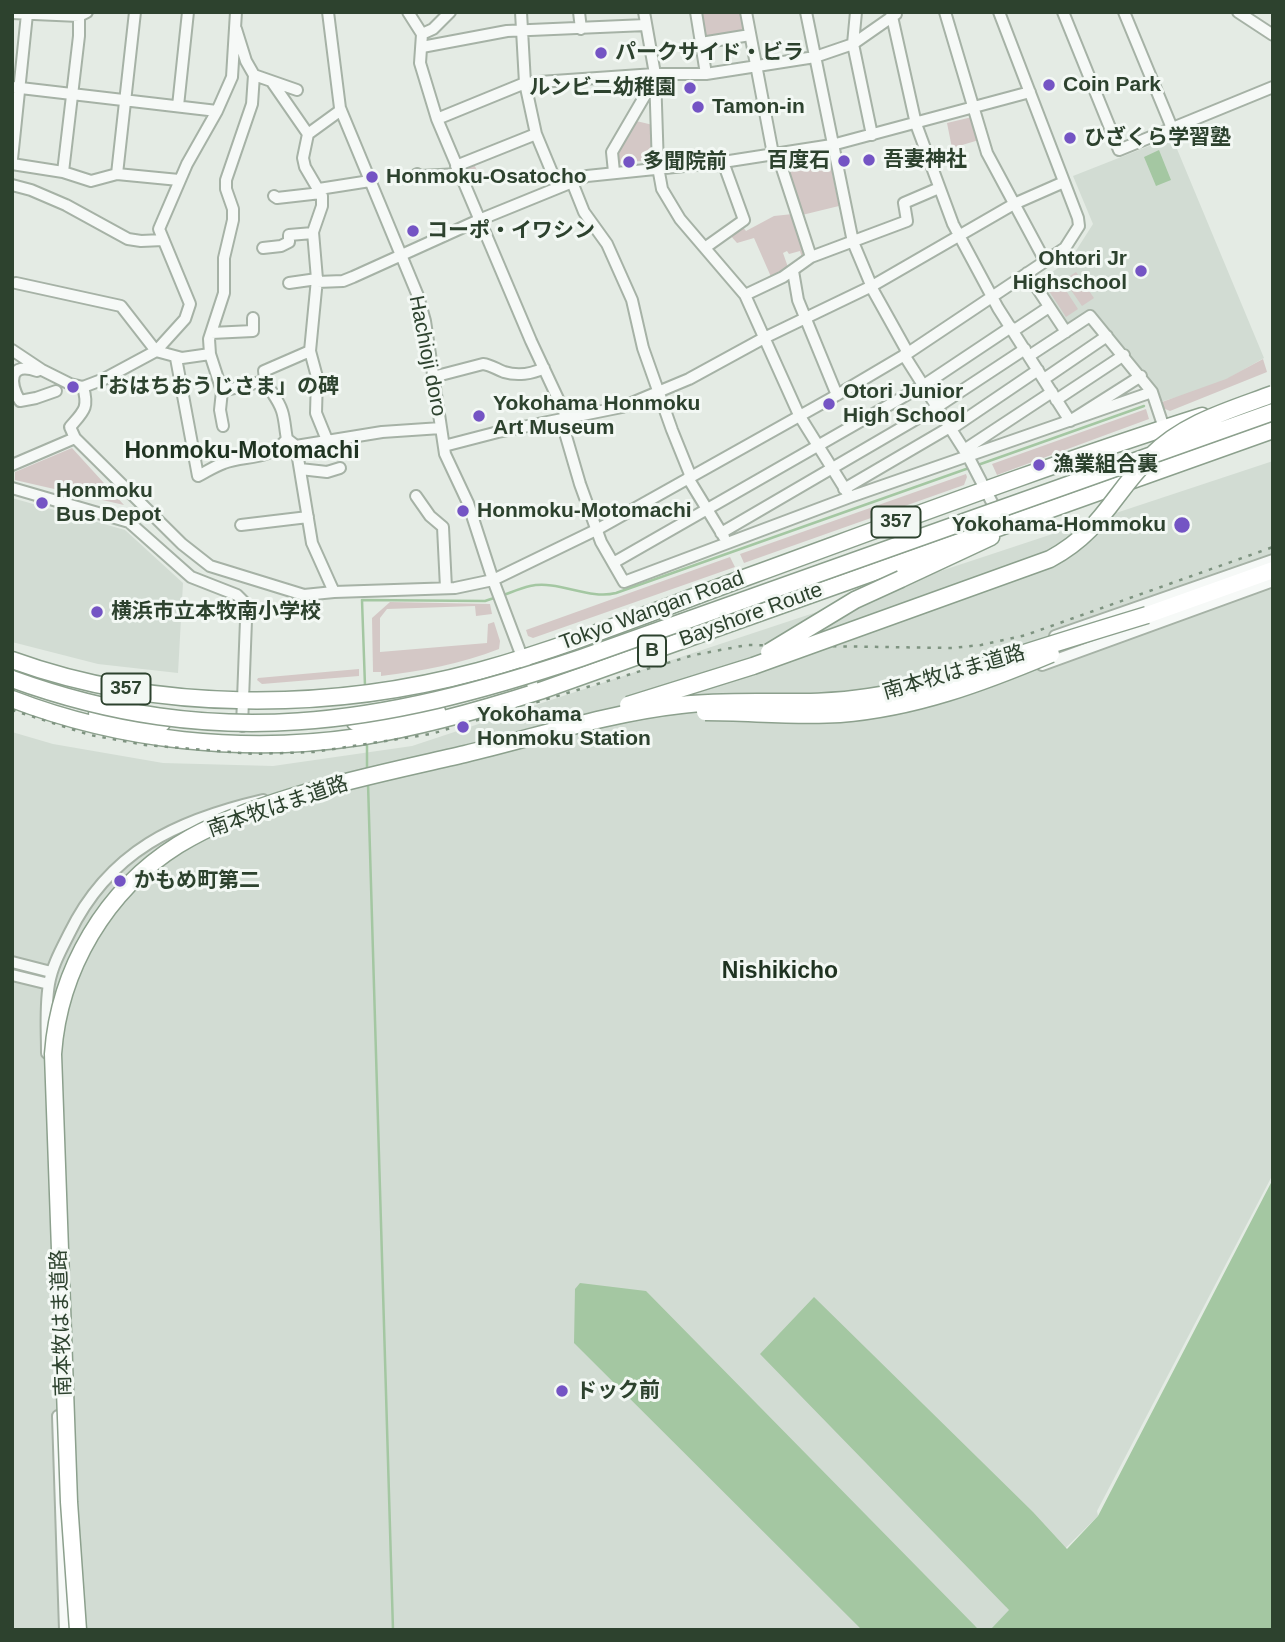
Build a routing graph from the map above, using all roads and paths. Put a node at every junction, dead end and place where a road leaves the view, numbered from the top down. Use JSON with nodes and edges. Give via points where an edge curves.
{"nodes":[{"id":1,"x":135,"y":12,"type":"edge"},
{"id":2,"x":188,"y":12,"type":"edge"},
{"id":3,"x":236,"y":12,"type":"edge"},
{"id":4,"x":328,"y":12,"type":"edge"},
{"id":5,"x":408,"y":12,"type":"edge"},
{"id":6,"x":522,"y":12,"type":"edge"},
{"id":7,"x":579,"y":12,"type":"edge"},
{"id":8,"x":644,"y":12,"type":"edge"},
{"id":9,"x":696,"y":12,"type":"edge"},
{"id":10,"x":746,"y":12,"type":"edge"},
{"id":11,"x":806,"y":12,"type":"edge"},
{"id":12,"x":856,"y":12,"type":"edge"},
{"id":13,"x":946,"y":12,"type":"edge"},
{"id":14,"x":999,"y":12,"type":"edge"},
{"id":15,"x":1063,"y":12,"type":"edge"},
{"id":16,"x":1124,"y":12,"type":"edge"},
{"id":17,"x":1238,"y":12,"type":"edge"},
{"id":18,"x":12,"y":13,"type":"edge"},
{"id":19,"x":448,"y":13,"type":"edge"},
{"id":20,"x":83,"y":14,"type":"edge"},
{"id":21,"x":894,"y":14,"type":"edge"},
{"id":22,"x":27,"y":15,"type":"junction"},
{"id":23,"x":646,"y":25,"type":"junction"},
{"id":24,"x":236,"y":27,"type":"junction"},
{"id":25,"x":580,"y":29,"type":"junction"},
{"id":26,"x":523,"y":31,"type":"junction"},
{"id":27,"x":422,"y":34,"type":"junction"},
{"id":28,"x":750,"y":35,"type":"junction"},
{"id":29,"x":1273,"y":35,"type":"edge"},
{"id":30,"x":701,"y":43,"type":"junction"},
{"id":31,"x":853,"y":44,"type":"junction"},
{"id":32,"x":422,"y":47,"type":"junction"},
{"id":33,"x":815,"y":57,"type":"junction"},
{"id":34,"x":756,"y":65,"type":"junction"},
{"id":35,"x":706,"y":74,"type":"junction"},
{"id":36,"x":254,"y":75,"type":"junction"},
{"id":37,"x":655,"y":78,"type":"junction"},
{"id":38,"x":272,"y":82,"type":"junction"},
{"id":39,"x":525,"y":83,"type":"junction"},
{"id":40,"x":1273,"y":87,"type":"edge"},
{"id":41,"x":16,"y":88,"type":"edge"},
{"id":42,"x":297,"y":90,"type":"dead end"},
{"id":43,"x":1030,"y":92,"type":"junction"},
{"id":44,"x":73,"y":94,"type":"junction"},
{"id":45,"x":125,"y":100,"type":"junction"},
{"id":46,"x":178,"y":106,"type":"junction"},
{"id":47,"x":975,"y":108,"type":"junction"},
{"id":48,"x":341,"y":110,"type":"junction"},
{"id":49,"x":217,"y":111,"type":"junction"},
{"id":50,"x":437,"y":119,"type":"junction"},
{"id":51,"x":916,"y":124,"type":"junction"},
{"id":52,"x":1171,"y":128,"type":"junction"},
{"id":53,"x":308,"y":134,"type":"junction"},
{"id":54,"x":536,"y":134,"type":"junction"},
{"id":55,"x":872,"y":135,"type":"junction"},
{"id":56,"x":832,"y":145,"type":"junction"},
{"id":57,"x":775,"y":153,"type":"junction"},
{"id":58,"x":12,"y":162,"type":"edge"},
{"id":59,"x":723,"y":162,"type":"junction"},
{"id":60,"x":658,"y":167,"type":"junction"},
{"id":61,"x":457,"y":170,"type":"junction"},
{"id":62,"x":64,"y":172,"type":"junction"},
{"id":63,"x":614,"y":172,"type":"junction"},
{"id":64,"x":117,"y":174,"type":"junction"},
{"id":65,"x":417,"y":174,"type":"dead end"},
{"id":66,"x":179,"y":180,"type":"junction"},
{"id":67,"x":370,"y":181,"type":"junction"},
{"id":68,"x":572,"y":182,"type":"junction"},
{"id":69,"x":1064,"y":182,"type":"junction"},
{"id":70,"x":12,"y":185,"type":"edge"},
{"id":71,"x":558,"y":187,"type":"junction"},
{"id":72,"x":939,"y":188,"type":"junction"},
{"id":73,"x":320,"y":191,"type":"junction"},
{"id":74,"x":274,"y":196,"type":"dead end"},
{"id":75,"x":1014,"y":204,"type":"junction"},
{"id":76,"x":479,"y":220,"type":"junction"},
{"id":77,"x":313,"y":233,"type":"junction"},
{"id":78,"x":960,"y":237,"type":"junction"},
{"id":79,"x":163,"y":240,"type":"junction"},
{"id":80,"x":853,"y":242,"type":"junction"},
{"id":81,"x":706,"y":247,"type":"junction"},
{"id":82,"x":263,"y":248,"type":"dead end"},
{"id":83,"x":402,"y":255,"type":"junction"},
{"id":84,"x":811,"y":257,"type":"junction"},
{"id":85,"x":1045,"y":261,"type":"junction"},
{"id":86,"x":793,"y":271,"type":"junction"},
{"id":87,"x":1027,"y":274,"type":"junction"},
{"id":88,"x":317,"y":280,"type":"junction"},
{"id":89,"x":16,"y":283,"type":"dead end"},
{"id":90,"x":289,"y":283,"type":"dead end"},
{"id":91,"x":872,"y":286,"type":"junction"},
{"id":92,"x":745,"y":295,"type":"junction"},
{"id":93,"x":993,"y":296,"type":"junction"},
{"id":94,"x":1049,"y":307,"type":"junction"},
{"id":95,"x":806,"y":317,"type":"junction"},
{"id":96,"x":253,"y":318,"type":"dead end"},
{"id":97,"x":1012,"y":329,"type":"junction"},
{"id":98,"x":1066,"y":332,"type":"junction"},
{"id":99,"x":211,"y":333,"type":"junction"},
{"id":100,"x":1107,"y":336,"type":"junction"},
{"id":101,"x":764,"y":338,"type":"junction"},
{"id":102,"x":12,"y":350,"type":"edge"},
{"id":103,"x":156,"y":351,"type":"junction"},
{"id":104,"x":310,"y":351,"type":"junction"},
{"id":105,"x":1027,"y":353,"type":"junction"},
{"id":106,"x":210,"y":354,"type":"junction"},
{"id":107,"x":906,"y":354,"type":"junction"},
{"id":108,"x":1124,"y":355,"type":"junction"},
{"id":109,"x":176,"y":358,"type":"junction"},
{"id":110,"x":544,"y":368,"type":"junction"},
{"id":111,"x":1041,"y":374,"type":"junction"},
{"id":112,"x":1141,"y":376,"type":"junction"},
{"id":113,"x":433,"y":377,"type":"junction"},
{"id":114,"x":58,"y":379,"type":"junction"},
{"id":115,"x":264,"y":381,"type":"junction"},
{"id":116,"x":924,"y":386,"type":"junction"},
{"id":117,"x":83,"y":387,"type":"junction"},
{"id":118,"x":222,"y":391,"type":"junction"},
{"id":119,"x":658,"y":391,"type":"junction"},
{"id":120,"x":1152,"y":392,"type":"junction"},
{"id":121,"x":1273,"y":394,"type":"edge"},
{"id":122,"x":837,"y":395,"type":"junction"},
{"id":123,"x":1054,"y":396,"type":"junction"},
{"id":124,"x":52,"y":397,"type":"dead end"},
{"id":125,"x":937,"y":407,"type":"junction"},
{"id":126,"x":1273,"y":412,"type":"edge"},
{"id":127,"x":799,"y":415,"type":"junction"},
{"id":128,"x":564,"y":418,"type":"junction"},
{"id":129,"x":1070,"y":421,"type":"junction"},
{"id":130,"x":1273,"y":422,"type":"edge"},
{"id":131,"x":223,"y":426,"type":"dead end"},
{"id":132,"x":441,"y":428,"type":"junction"},
{"id":133,"x":950,"y":428,"type":"junction"},
{"id":134,"x":1164,"y":428,"type":"junction"},
{"id":135,"x":1273,"y":429,"type":"edge"},
{"id":136,"x":75,"y":438,"type":"junction"},
{"id":137,"x":327,"y":440,"type":"junction"},
{"id":138,"x":292,"y":442,"type":"junction"},
{"id":139,"x":444,"y":446,"type":"junction"},
{"id":140,"x":818,"y":447,"type":"junction"},
{"id":141,"x":966,"y":453,"type":"junction"},
{"id":142,"x":12,"y":465,"type":"edge"},
{"id":143,"x":340,"y":468,"type":"dead end"},
{"id":144,"x":831,"y":468,"type":"junction"},
{"id":145,"x":300,"y":469,"type":"junction"},
{"id":146,"x":690,"y":477,"type":"junction"},
{"id":147,"x":12,"y":488,"type":"edge"},
{"id":148,"x":987,"y":489,"type":"junction"},
{"id":149,"x":847,"y":493,"type":"junction"},
{"id":150,"x":416,"y":496,"type":"dead end"},
{"id":151,"x":706,"y":510,"type":"junction"},
{"id":152,"x":1032,"y":513,"type":"junction"},
{"id":153,"x":308,"y":517,"type":"junction"},
{"id":154,"x":1000,"y":518,"type":"junction"},
{"id":155,"x":241,"y":525,"type":"dead end"},
{"id":156,"x":598,"y":529,"type":"junction"},
{"id":157,"x":724,"y":538,"type":"junction"},
{"id":158,"x":1273,"y":560,"type":"edge"},
{"id":159,"x":613,"y":563,"type":"junction"},
{"id":160,"x":1273,"y":570,"type":"edge"},
{"id":161,"x":493,"y":580,"type":"junction"},
{"id":162,"x":1273,"y":581,"type":"edge"},
{"id":163,"x":446,"y":588,"type":"junction"},
{"id":164,"x":334,"y":592,"type":"junction"},
{"id":165,"x":1147,"y":615,"type":"junction"},
{"id":166,"x":523,"y":658,"type":"junction"},
{"id":167,"x":12,"y":660,"type":"edge"},
{"id":168,"x":12,"y":679,"type":"edge"},
{"id":169,"x":533,"y":686,"type":"junction"},
{"id":170,"x":12,"y":696,"type":"edge"},
{"id":171,"x":243,"y":699,"type":"junction"},
{"id":172,"x":846,"y":711,"type":"junction"},
{"id":173,"x":116,"y":718,"type":"junction"},
{"id":174,"x":242,"y":726,"type":"junction"},
{"id":175,"x":511,"y":747,"type":"junction"},
{"id":176,"x":256,"y":810,"type":"junction"},
{"id":177,"x":12,"y":962,"type":"edge"},
{"id":178,"x":12,"y":975,"type":"edge"},
{"id":179,"x":50,"y":978,"type":"junction"},
{"id":180,"x":65,"y":1630,"type":"edge"},
{"id":181,"x":78,"y":1630,"type":"edge"},
{"id":182,"x":88,"y":1630,"type":"edge"}],
"edges":[{"from":1,"to":45,"type":"street"},
{"from":2,"to":46,"type":"street"},
{"from":3,"to":24,"type":"street"},
{"from":4,"to":48,"type":"street","name":"Hachioji doro"},
{"from":5,"to":27,"type":"street"},
{"from":6,"to":26,"type":"street"},
{"from":7,"to":25,"type":"street"},
{"from":8,"to":23,"type":"street"},
{"from":9,"to":30,"type":"street"},
{"from":10,"to":28,"type":"street"},
{"from":11,"to":33,"type":"street"},
{"from":12,"to":31,"type":"street"},
{"from":13,"to":47,"type":"street"},
{"from":14,"to":43,"type":"street"},
{"from":15,"to":52,"type":"street","via":[[1119,150]]},
{"from":16,"to":52,"type":"street"},
{"from":17,"to":29,"type":"street"},
{"from":18,"to":22,"type":"street"},
{"from":19,"to":27,"type":"street"},
{"from":20,"to":22,"type":"street"},
{"from":20,"to":44,"type":"street"},
{"from":21,"to":31,"type":"street"},
{"from":21,"to":51,"type":"street"},
{"from":22,"to":41,"type":"street"},
{"from":23,"to":25,"type":"street"},
{"from":23,"to":37,"type":"street"},
{"from":24,"to":36,"type":"street"},
{"from":24,"to":49,"type":"street","via":[[232,77]]},
{"from":25,"to":26,"type":"street"},
{"from":26,"to":32,"type":"street"},
{"from":26,"to":39,"type":"street"},
{"from":27,"to":32,"type":"street"},
{"from":28,"to":30,"type":"street"},
{"from":28,"to":34,"type":"street"},
{"from":30,"to":35,"type":"street"},
{"from":31,"to":33,"type":"street"},
{"from":31,"to":55,"type":"street"},
{"from":32,"to":50,"type":"street","via":[[419,63]]},
{"from":33,"to":34,"type":"street"},
{"from":33,"to":56,"type":"street"},
{"from":34,"to":35,"type":"street"},
{"from":34,"to":57,"type":"street"},
{"from":35,"to":37,"type":"street"},
{"from":36,"to":38,"type":"street"},
{"from":36,"to":99,"type":"street","via":[[252,104],[226,180],[233,220],[224,258],[224,293]]},
{"from":37,"to":39,"type":"street"},
{"from":37,"to":60,"type":"street"},
{"from":37,"to":63,"type":"street","via":[[612,152]]},
{"from":38,"to":42,"type":"street"},
{"from":38,"to":53,"type":"street"},
{"from":39,"to":50,"type":"street"},
{"from":39,"to":54,"type":"street"},
{"from":40,"to":52,"type":"street"},
{"from":41,"to":44,"type":"street"},
{"from":41,"to":58,"type":"street"},
{"from":43,"to":47,"type":"street"},
{"from":43,"to":69,"type":"street"},
{"from":44,"to":45,"type":"street"},
{"from":44,"to":62,"type":"street"},
{"from":45,"to":46,"type":"street"},
{"from":45,"to":64,"type":"street"},
{"from":46,"to":49,"type":"street"},
{"from":47,"to":51,"type":"street"},
{"from":47,"to":75,"type":"street","via":[[987,153]]},
{"from":48,"to":53,"type":"street"},
{"from":48,"to":67,"type":"street","name":"Hachioji doro"},
{"from":49,"to":66,"type":"street"},
{"from":50,"to":61,"type":"street"},
{"from":51,"to":55,"type":"street"},
{"from":51,"to":72,"type":"street"},
{"from":53,"to":73,"type":"street","via":[[303,158]]},
{"from":54,"to":61,"type":"street"},
{"from":54,"to":71,"type":"street"},
{"from":55,"to":56,"type":"street"},
{"from":56,"to":57,"type":"street"},
{"from":56,"to":80,"type":"street"},
{"from":57,"to":59,"type":"street"},
{"from":57,"to":84,"type":"street"},
{"from":58,"to":62,"type":"street"},
{"from":59,"to":60,"type":"street"},
{"from":59,"to":81,"type":"street","via":[[744,220]]},
{"from":60,"to":63,"type":"street"},
{"from":60,"to":81,"type":"street","via":[[662,189],[680,219]]},
{"from":61,"to":65,"type":"street"},
{"from":61,"to":76,"type":"street"},
{"from":62,"to":64,"type":"street","via":[[91,181]]},
{"from":63,"to":68,"type":"street"},
{"from":64,"to":66,"type":"street"},
{"from":66,"to":79,"type":"street","via":[[159,229]]},
{"from":67,"to":73,"type":"street"},
{"from":67,"to":83,"type":"street","name":"Hachioji doro"},
{"from":68,"to":71,"type":"street"},
{"from":68,"to":119,"type":"street","via":[[632,300]]},
{"from":69,"to":75,"type":"street"},
{"from":69,"to":85,"type":"street","via":[[1079,226],[1065,248]]},
{"from":70,"to":79,"type":"street","via":[[66,205],[128,239]]},
{"from":71,"to":76,"type":"street"},
{"from":72,"to":78,"type":"street"},
{"from":72,"to":80,"type":"street","via":[[904,203],[907,221]]},
{"from":73,"to":74,"type":"street"},
{"from":73,"to":77,"type":"street","via":[[322,206]]},
{"from":75,"to":78,"type":"street"},
{"from":75,"to":85,"type":"street"},
{"from":76,"to":83,"type":"street"},
{"from":76,"to":110,"type":"street"},
{"from":77,"to":82,"type":"street","via":[[289,234],[289,242]]},
{"from":77,"to":88,"type":"street"},
{"from":78,"to":91,"type":"street"},
{"from":78,"to":93,"type":"street"},
{"from":79,"to":103,"type":"street","via":[[190,304],[185,318]]},
{"from":80,"to":84,"type":"street"},
{"from":80,"to":91,"type":"street"},
{"from":81,"to":92,"type":"street"},
{"from":83,"to":88,"type":"street","via":[[343,281]]},
{"from":83,"to":113,"type":"street","name":"Hachioji doro","via":[[422,309]]},
{"from":84,"to":86,"type":"street"},
{"from":85,"to":87,"type":"street"},
{"from":86,"to":92,"type":"street"},
{"from":86,"to":95,"type":"street"},
{"from":87,"to":93,"type":"street"},
{"from":87,"to":94,"type":"street"},
{"from":88,"to":90,"type":"street"},
{"from":88,"to":104,"type":"street"},
{"from":89,"to":103,"type":"street","via":[[121,306]]},
{"from":91,"to":95,"type":"street"},
{"from":91,"to":107,"type":"street"},
{"from":92,"to":101,"type":"street"},
{"from":93,"to":97,"type":"street"},
{"from":93,"to":107,"type":"street"},
{"from":94,"to":97,"type":"street"},
{"from":94,"to":98,"type":"street"},
{"from":95,"to":101,"type":"street"},
{"from":95,"to":122,"type":"street"},
{"from":96,"to":99,"type":"street","via":[[253,336]]},
{"from":97,"to":105,"type":"street"},
{"from":97,"to":116,"type":"street"},
{"from":98,"to":100,"type":"street","via":[[1090,316]]},
{"from":98,"to":105,"type":"street"},
{"from":99,"to":106,"type":"street"},
{"from":100,"to":108,"type":"street"},
{"from":100,"to":111,"type":"street"},
{"from":101,"to":119,"type":"street"},
{"from":101,"to":127,"type":"street"},
{"from":102,"to":114,"type":"street"},
{"from":103,"to":109,"type":"street"},
{"from":103,"to":117,"type":"street"},
{"from":104,"to":115,"type":"street","via":[[264,371]]},
{"from":104,"to":137,"type":"street","via":[[317,377],[316,413]]},
{"from":105,"to":111,"type":"street"},
{"from":105,"to":125,"type":"street"},
{"from":106,"to":109,"type":"street"},
{"from":106,"to":118,"type":"street"},
{"from":107,"to":116,"type":"street"},
{"from":107,"to":122,"type":"street"},
{"from":108,"to":112,"type":"street"},
{"from":108,"to":123,"type":"street"},
{"from":109,"to":138,"type":"street","via":[[198,476],[225,462],[254,458]]},
{"from":110,"to":113,"type":"street","via":[[518,374],[483,364]]},
{"from":110,"to":128,"type":"street"},
{"from":111,"to":123,"type":"street"},
{"from":111,"to":133,"type":"street"},
{"from":112,"to":120,"type":"street"},
{"from":112,"to":129,"type":"street"},
{"from":113,"to":132,"type":"street","name":"Hachioji doro"},
{"from":114,"to":117,"type":"street"},
{"from":114,"to":124,"type":"street","via":[[30,369],[13,374],[13,388],[20,401]]},
{"from":115,"to":118,"type":"street"},
{"from":115,"to":138,"type":"street","via":[[274,393]]},
{"from":116,"to":125,"type":"street"},
{"from":116,"to":140,"type":"street"},
{"from":117,"to":136,"type":"street","via":[[84,411],[70,427]]},
{"from":118,"to":131,"type":"street"},
{"from":119,"to":128,"type":"street","via":[[622,407]]},
{"from":119,"to":146,"type":"street"},
{"from":120,"to":129,"type":"street"},
{"from":120,"to":134,"type":"street"},
{"from":121,"to":134,"type":"highway","name":"Tokyo Wangan Road","number":"357"},
{"from":121,"to":176,"type":"highway","bridge":true,"via":[[1175,436],[1150,456],[1088,534],[1033,566],[658,696],[386,763]]},
{"from":122,"to":127,"type":"street"},
{"from":123,"to":129,"type":"street"},
{"from":123,"to":141,"type":"street"},
{"from":125,"to":133,"type":"street"},
{"from":125,"to":144,"type":"street"},
{"from":126,"to":168,"type":"highway","name":"Bayshore Route","number":"B","bridge":true,"via":[[581,658],[395,710],[285,723],[224,723],[86,702]]},
{"from":127,"to":140,"type":"street"},
{"from":127,"to":146,"type":"street"},
{"from":128,"to":139,"type":"street"},
{"from":128,"to":156,"type":"street","via":[[580,484]]},
{"from":129,"to":141,"type":"street"},
{"from":130,"to":154,"type":"highway","name":"Tokyo Wangan Road","number":"357"},
{"from":132,"to":137,"type":"street"},
{"from":132,"to":139,"type":"street","name":"Hachioji doro"},
{"from":133,"to":141,"type":"street"},
{"from":133,"to":149,"type":"street"},
{"from":134,"to":148,"type":"highway","name":"Tokyo Wangan Road","number":"357"},
{"from":135,"to":152,"type":"highway","name":"Bayshore Route","number":"B","bridge":true},
{"from":136,"to":142,"type":"street"},
{"from":136,"to":164,"type":"street","via":[[210,566],[296,594]]},
{"from":137,"to":138,"type":"street"},
{"from":138,"to":145,"type":"street"},
{"from":139,"to":161,"type":"street","name":"Hachioji doro"},
{"from":140,"to":144,"type":"street"},
{"from":140,"to":151,"type":"street"},
{"from":141,"to":148,"type":"street"},
{"from":141,"to":149,"type":"street"},
{"from":143,"to":145,"type":"street","via":[[327,472]]},
{"from":144,"to":149,"type":"street"},
{"from":144,"to":157,"type":"street"},
{"from":145,"to":153,"type":"street"},
{"from":146,"to":151,"type":"street"},
{"from":146,"to":156,"type":"street"},
{"from":147,"to":171,"type":"street","via":[[129,522],[180,570],[242,599],[246,620]]},
{"from":148,"to":154,"type":"street"},
{"from":148,"to":166,"type":"highway","name":"Tokyo Wangan Road","number":"357"},
{"from":149,"to":157,"type":"street"},
{"from":150,"to":163,"type":"street","via":[[443,527]]},
{"from":151,"to":157,"type":"street"},
{"from":151,"to":159,"type":"street"},
{"from":152,"to":170,"type":"highway","name":"Bayshore Route","number":"B","via":[[540,691],[399,730],[272,744],[179,739],[80,721]]},
{"from":152,"to":175,"type":"highway","bridge":true,"via":[[974,547],[855,600],[738,667]]},
{"from":153,"to":155,"type":"street"},
{"from":153,"to":164,"type":"street","via":[[312,543]]},
{"from":154,"to":169,"type":"highway","name":"Tokyo Wangan Road","number":"357"},
{"from":156,"to":159,"type":"street"},
{"from":156,"to":161,"type":"street"},
{"from":157,"to":159,"type":"street","via":[[624,582]]},
{"from":158,"to":172,"type":"street"},
{"from":160,"to":165,"type":"highway","name":"南本牧はま道路"},
{"from":161,"to":163,"type":"street"},
{"from":161,"to":166,"type":"street","name":"Hachioji doro"},
{"from":162,"to":172,"type":"street","via":[[925,705],[869,715]]},
{"from":163,"to":164,"type":"street"},
{"from":165,"to":175,"type":"highway","name":"南本牧はま道路","bridge":true,"via":[[981,682],[889,708],[813,715],[663,714]]},
{"from":165,"to":176,"type":"highway","name":"南本牧はま道路","bridge":true,"via":[[908,689],[844,700],[723,702],[654,709],[383,773]]},
{"from":166,"to":169,"type":"street","name":"Hachioji doro"},
{"from":166,"to":171,"type":"highway","name":"Tokyo Wangan Road","number":"357","via":[[436,681],[351,696]]},
{"from":167,"to":171,"type":"highway","name":"Tokyo Wangan Road","number":"357","via":[[140,691]]},
{"from":169,"to":174,"type":"highway","name":"Tokyo Wangan Road","number":"357","via":[[402,717],[312,726]]},
{"from":170,"to":173,"type":"highway","name":"Tokyo Wangan Road","number":"357"},
{"from":170,"to":173,"type":"street","via":[[44,708]]},
{"from":171,"to":174,"type":"street"},
{"from":172,"to":179,"type":"street","via":[[670,703],[207,814],[154,838],[110,874],[74,922]]},
{"from":173,"to":174,"type":"highway","name":"Tokyo Wangan Road","number":"357"},
{"from":175,"to":182,"type":"highway","name":"南本牧はま道路","bridge":true,"via":[[314,795],[205,834],[167,857],[133,886],[87,947],[63,1012],[56,1075],[72,1503]]},
{"from":176,"to":181,"type":"highway","name":"南本牧はま道路","bridge":true,"via":[[178,845],[120,894],[84,945],[57,1023],[53,1103]]},
{"from":177,"to":179,"type":"street"},
{"from":178,"to":179,"type":"street"},
{"from":179,"to":180,"type":"street","via":[[47,1032]]}]}
